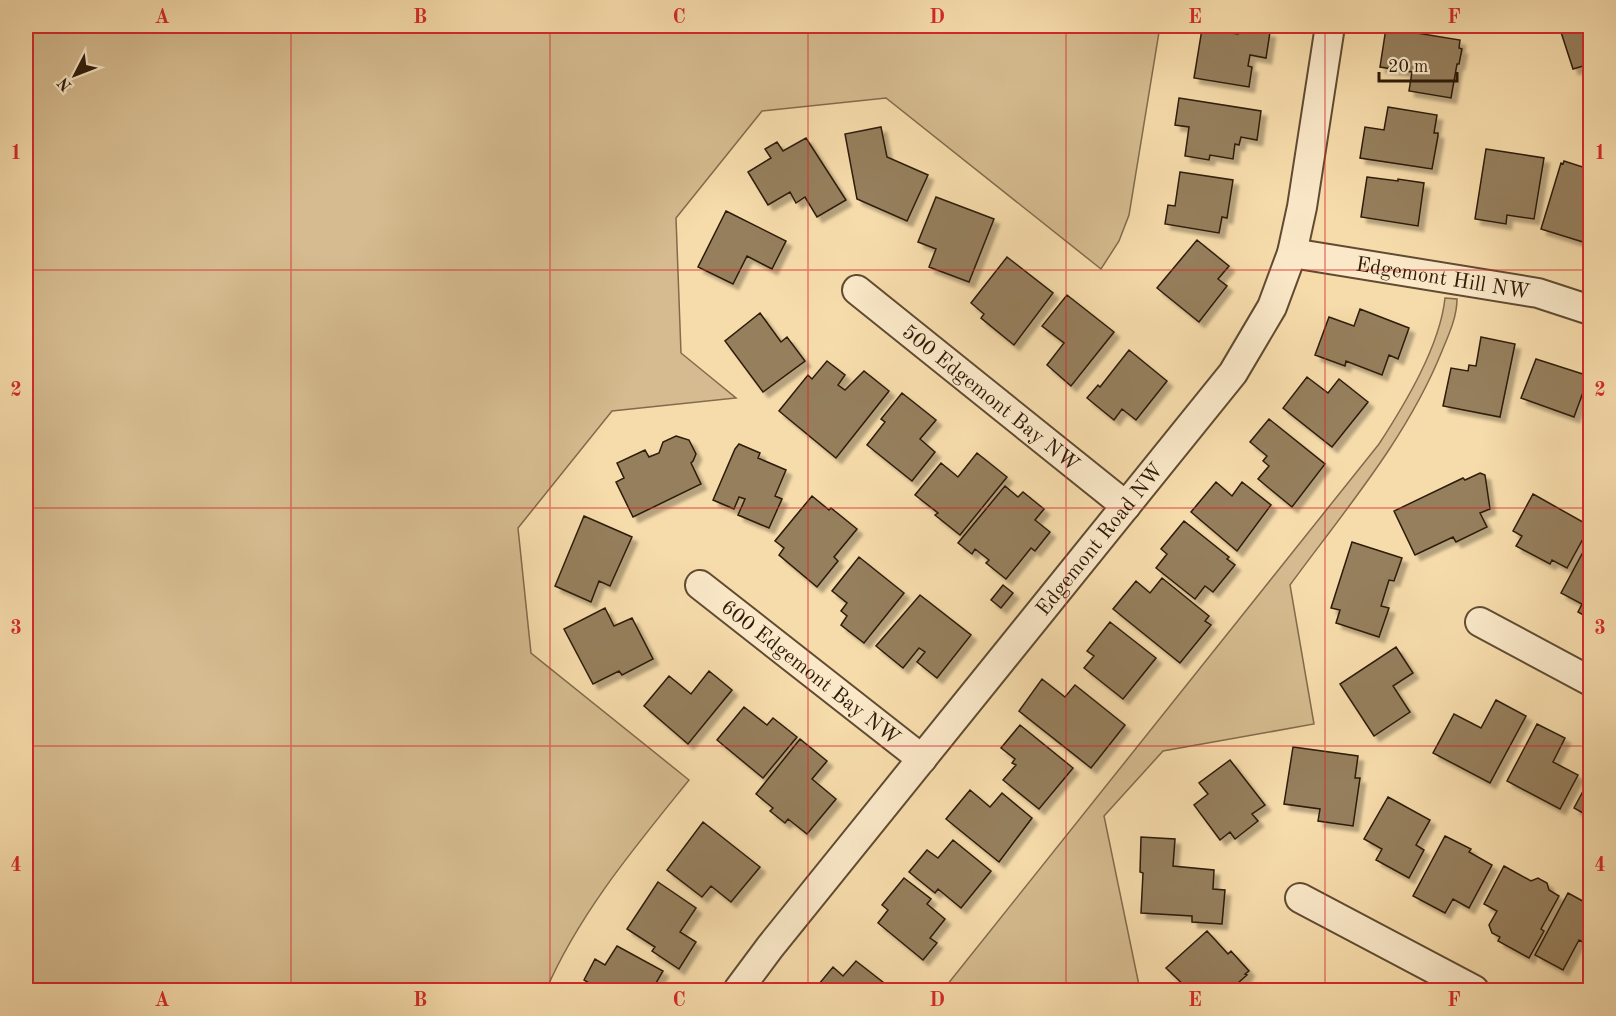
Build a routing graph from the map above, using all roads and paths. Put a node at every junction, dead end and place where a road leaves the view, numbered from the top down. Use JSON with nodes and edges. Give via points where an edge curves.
{"nodes":[{"id":1,"x":1330,"y":26,"type":"edge"},
{"id":2,"x":1293,"y":253,"type":"junction"},
{"id":3,"x":857,"y":290,"type":"dead end"},
{"id":4,"x":1590,"y":310,"type":"edge"},
{"id":5,"x":1126,"y":506,"type":"junction"},
{"id":6,"x":700,"y":585,"type":"dead end"},
{"id":7,"x":1480,"y":622,"type":"dead end"},
{"id":8,"x":1590,"y":681,"type":"edge"},
{"id":9,"x":922,"y":759,"type":"junction"},
{"id":10,"x":1300,"y":898,"type":"dead end"},
{"id":11,"x":738,"y":990,"type":"edge"},
{"id":12,"x":1474,"y":990,"type":"edge"}],
"edges":[{"from":1,"to":2,"type":"street","name":"Edgemont Road NW"},
{"from":2,"to":4,"type":"street","name":"Edgemont Hill NW","via":[[1538,293]]},
{"from":2,"to":5,"type":"street","name":"Edgemont Road NW","via":[[1272,307],[1246,354]]},
{"from":3,"to":5,"type":"street","name":"500 Edgemont Bay NW"},
{"from":5,"to":9,"type":"street","name":"Edgemont Road NW"},
{"from":6,"to":9,"type":"street","name":"600 Edgemont Bay NW"},
{"from":7,"to":8,"type":"street"},
{"from":9,"to":11,"type":"street","name":"Edgemont Road NW"},
{"from":10,"to":12,"type":"street"}]}
